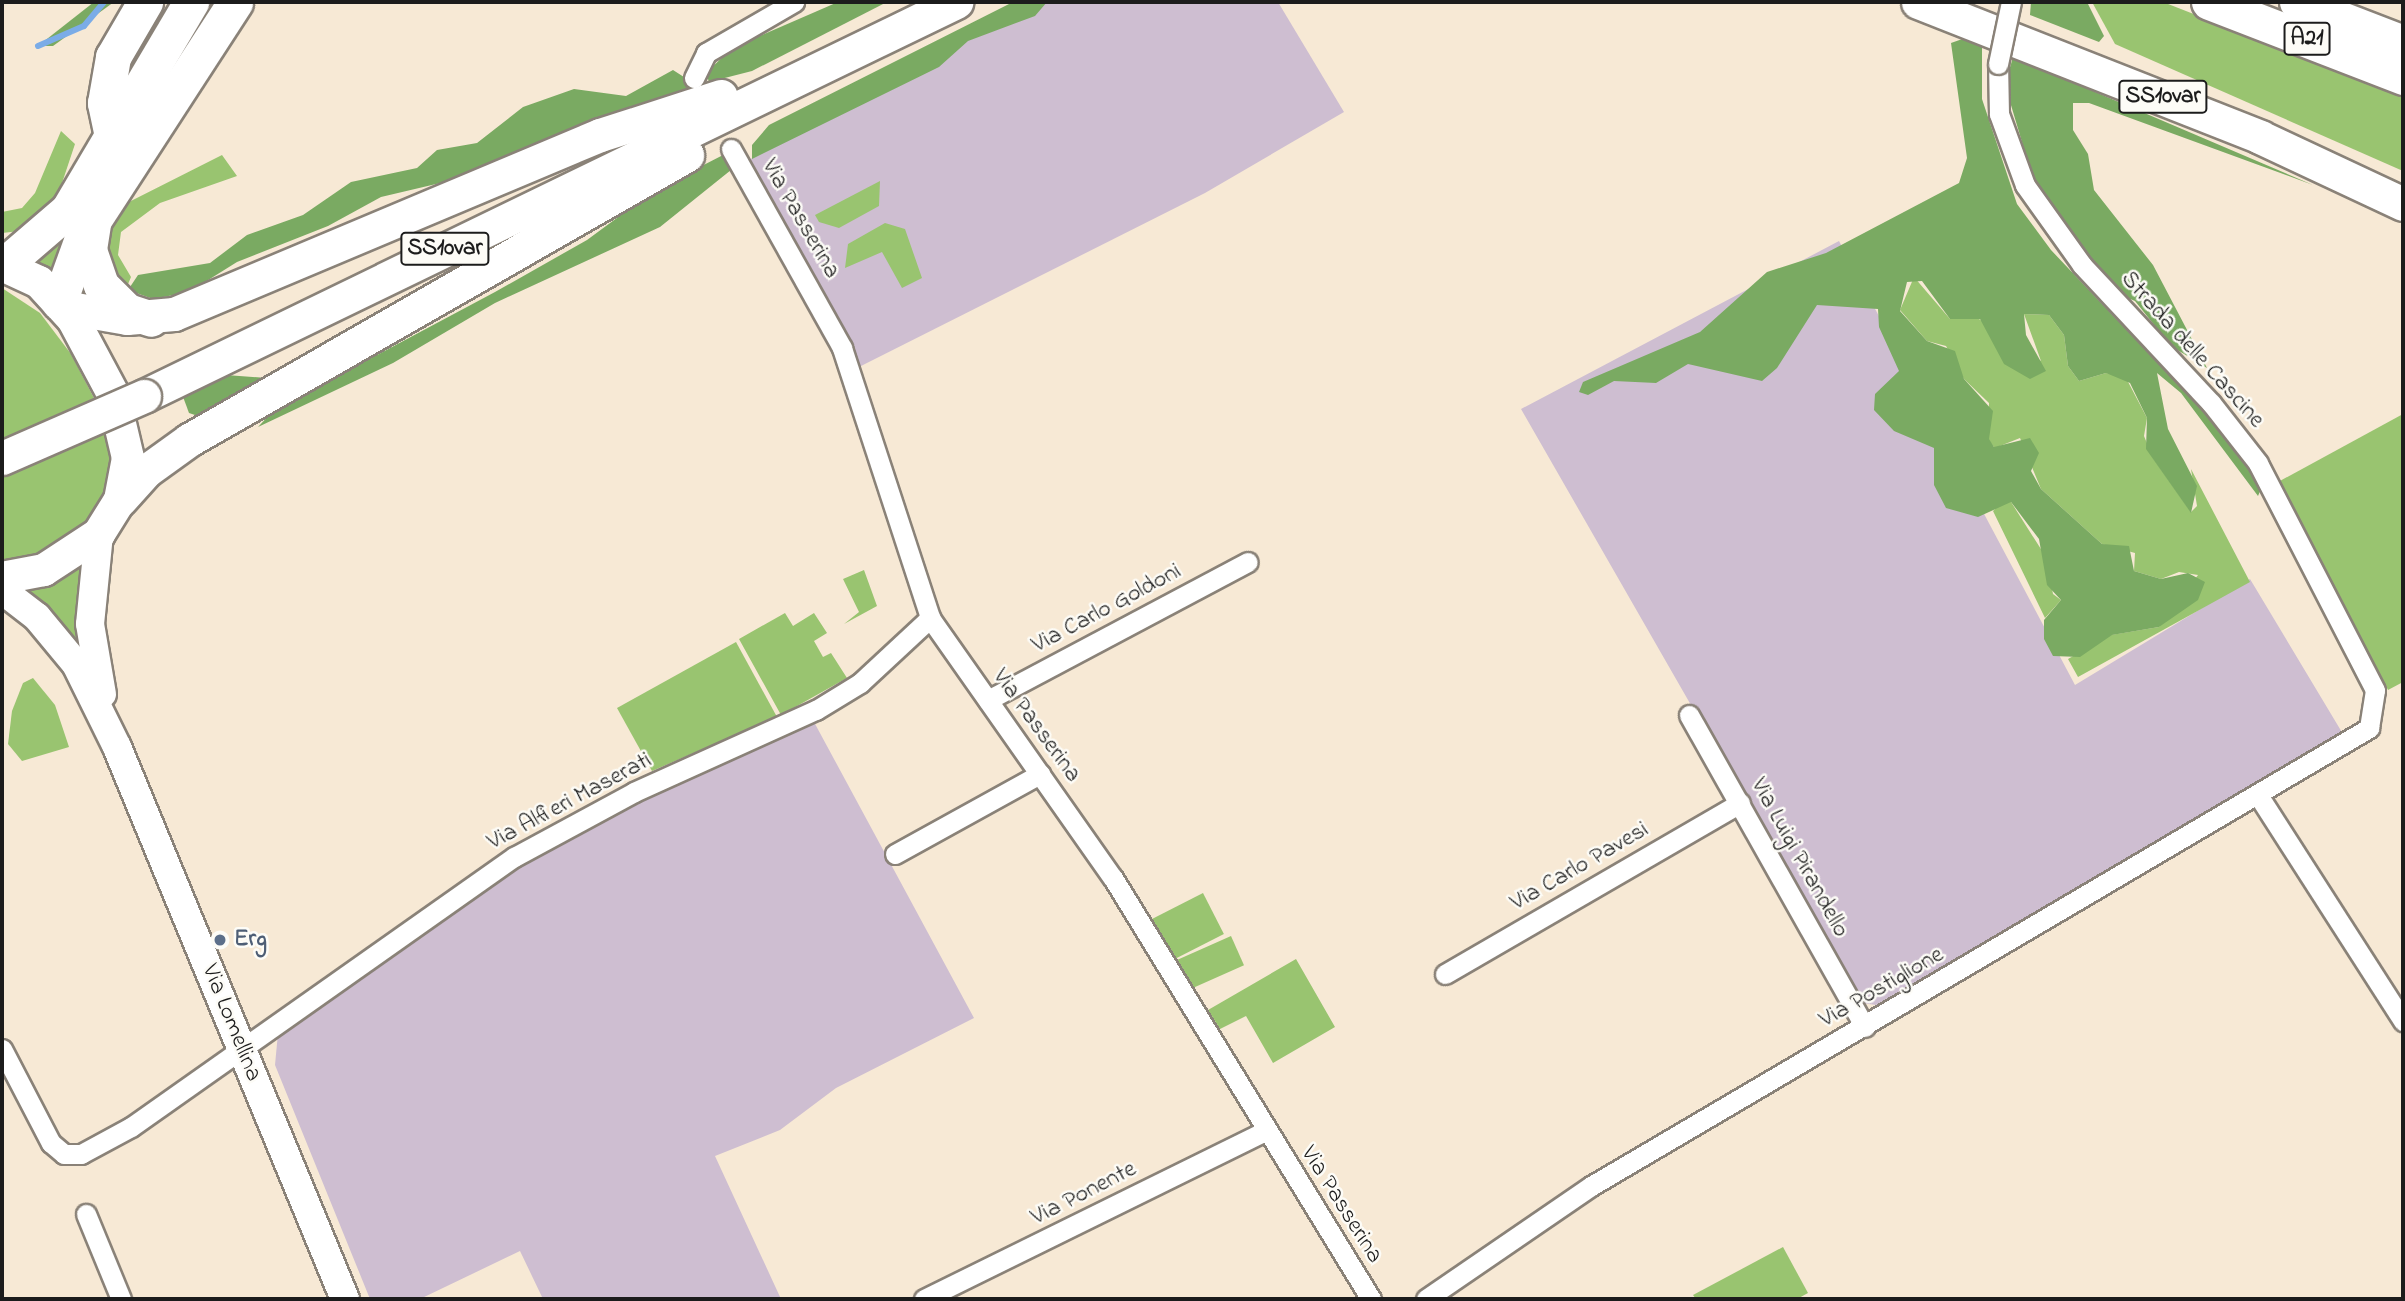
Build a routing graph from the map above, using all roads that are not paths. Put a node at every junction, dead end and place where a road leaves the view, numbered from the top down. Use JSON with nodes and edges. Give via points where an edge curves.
{"nodes":[{"id":1,"x":145,"y":2,"type":"edge"},
{"id":2,"x":191,"y":2,"type":"edge"},
{"id":3,"x":235,"y":2,"type":"edge"},
{"id":4,"x":794,"y":2,"type":"edge"},
{"id":5,"x":957,"y":2,"type":"edge"},
{"id":6,"x":1918,"y":2,"type":"edge"},
{"id":7,"x":2011,"y":2,"type":"edge"},
{"id":8,"x":2209,"y":2,"type":"edge"},
{"id":9,"x":2297,"y":2,"type":"edge"},
{"id":10,"x":2403,"y":43,"type":"edge"},
{"id":11,"x":2403,"y":77,"type":"edge"},
{"id":12,"x":694,"y":78,"type":"dead end"},
{"id":13,"x":753,"y":100,"type":"junction"},
{"id":14,"x":112,"y":136,"type":"junction"},
{"id":15,"x":731,"y":149,"type":"dead end"},
{"id":16,"x":104,"y":204,"type":"junction"},
{"id":17,"x":2403,"y":204,"type":"edge"},
{"id":18,"x":3,"y":265,"type":"edge"},
{"id":19,"x":62,"y":304,"type":"junction"},
{"id":20,"x":151,"y":319,"type":"junction"},
{"id":21,"x":2,"y":458,"type":"edge"},
{"id":22,"x":120,"y":500,"type":"junction"},
{"id":23,"x":99,"y":534,"type":"junction"},
{"id":24,"x":1248,"y":562,"type":"dead end"},
{"id":25,"x":2,"y":578,"type":"edge"},
{"id":26,"x":2,"y":590,"type":"edge"},
{"id":27,"x":930,"y":618,"type":"junction"},
{"id":28,"x":988,"y":700,"type":"junction"},
{"id":29,"x":1689,"y":715,"type":"dead end"},
{"id":30,"x":2369,"y":728,"type":"joint"},
{"id":31,"x":117,"y":747,"type":"junction"},
{"id":32,"x":1040,"y":774,"type":"junction"},
{"id":33,"x":2258,"y":795,"type":"junction"},
{"id":34,"x":1740,"y":803,"type":"junction"},
{"id":35,"x":895,"y":854,"type":"dead end"},
{"id":36,"x":1445,"y":974,"type":"dead end"},
{"id":37,"x":2403,"y":1021,"type":"edge"},
{"id":38,"x":1865,"y":1027,"type":"junction"},
{"id":39,"x":2,"y":1049,"type":"edge"},
{"id":40,"x":242,"y":1049,"type":"junction"},
{"id":41,"x":1266,"y":1131,"type":"junction"},
{"id":42,"x":86,"y":1214,"type":"dead end"},
{"id":43,"x":121,"y":1299,"type":"edge"},
{"id":44,"x":345,"y":1299,"type":"edge"},
{"id":45,"x":924,"y":1299,"type":"edge"},
{"id":46,"x":1371,"y":1299,"type":"edge"},
{"id":47,"x":1426,"y":1299,"type":"edge"}],
"edges":[{"from":1,"to":14,"type":"highway","via":[[113,57],[105,103]]},
{"from":2,"to":14,"type":"highway"},
{"from":3,"to":16,"type":"highway"},
{"from":4,"to":12,"type":"street","via":[[705,53]]},
{"from":5,"to":13,"type":"highway","number":"SS10var"},
{"from":6,"to":17,"type":"highway","number":"SS10var","via":[[2260,137]]},
{"from":7,"to":30,"type":"street","name":"Strada delle Cascine","bridge":true,"via":[[1998,64],[1999,114],[2025,185],[2082,265],[2211,403],[2258,463],[2375,690]]},
{"from":8,"to":11,"type":"highway","number":"A21"},
{"from":9,"to":10,"type":"highway","number":"A21"},
{"from":13,"to":20,"type":"highway","via":[[723,96],[600,135]]},
{"from":13,"to":21,"type":"highway","number":"SS10var","bridge":true,"via":[[144,396]]},
{"from":13,"to":22,"type":"highway","via":[[746,122],[230,415],[146,471]]},
{"from":14,"to":18,"type":"highway","via":[[68,210]]},
{"from":15,"to":27,"type":"street","name":"Via Passerina","via":[[842,348]]},
{"from":16,"to":19,"type":"highway","via":[[72,256]]},
{"from":16,"to":20,"type":"highway","via":[[91,238],[94,275],[118,304]]},
{"from":18,"to":19,"type":"main road"},
{"from":19,"to":20,"type":"highway"},
{"from":19,"to":22,"type":"main road","via":[[101,366],[121,417],[128,458]]},
{"from":22,"to":23,"type":"main road"},
{"from":23,"to":25,"type":"main road","via":[[44,570]]},
{"from":23,"to":31,"type":"main road","via":[[90,624]]},
{"from":24,"to":28,"type":"street","name":"Via Carlo Goldoni"},
{"from":26,"to":31,"type":"main road","via":[[37,617],[76,664]]},
{"from":27,"to":28,"type":"street","name":"Via Passerina"},
{"from":27,"to":40,"type":"street","name":"Via Alfieri Maserati","via":[[860,683],[816,710],[634,792],[514,857]]},
{"from":28,"to":32,"type":"street","name":"Via Passerina"},
{"from":29,"to":34,"type":"street","name":"Via Luigi Pirandello"},
{"from":30,"to":33,"type":"street","name":"Via Postiglione"},
{"from":31,"to":40,"type":"main road","name":"Via Lomellina"},
{"from":32,"to":35,"type":"street"},
{"from":32,"to":41,"type":"street","name":"Via Passerina","via":[[1114,877]]},
{"from":33,"to":37,"type":"street"},
{"from":33,"to":38,"type":"street","name":"Via Postiglione"},
{"from":34,"to":36,"type":"street","name":"Via Carlo Pavesi"},
{"from":34,"to":38,"type":"street","name":"Via Luigi Pirandello"},
{"from":38,"to":47,"type":"street","name":"Via Postiglione","via":[[1591,1186]]},
{"from":39,"to":40,"type":"street","name":"Via Alfieri Maserati","via":[[51,1143],[76,1155],[131,1127]]},
{"from":40,"to":44,"type":"main road","name":"Via Lomellina"},
{"from":41,"to":45,"type":"street","name":"Via Ponente"},
{"from":41,"to":46,"type":"street","name":"Via Passerina"},
{"from":42,"to":43,"type":"street"}]}
